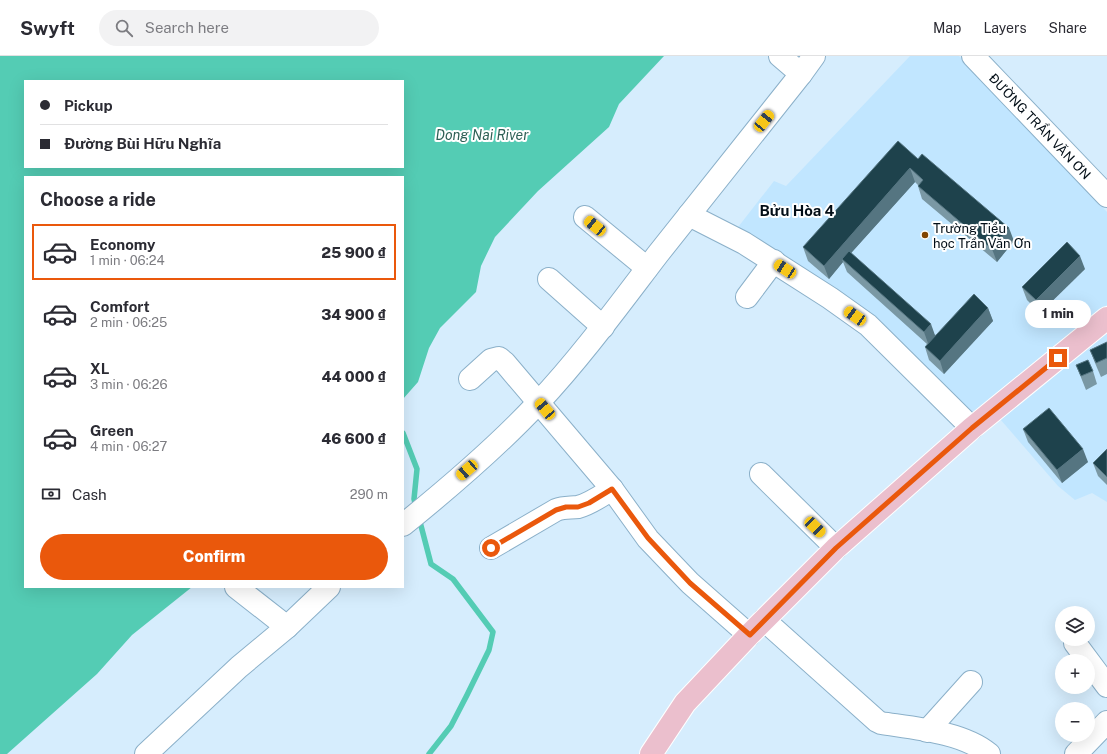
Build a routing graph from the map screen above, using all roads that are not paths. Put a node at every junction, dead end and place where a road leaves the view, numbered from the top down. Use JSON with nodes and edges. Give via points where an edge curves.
{"nodes":[{"id":1,"x":780,"y":56,"type":"edge"},
{"id":2,"x":814,"y":56,"type":"edge"},
{"id":3,"x":973,"y":56,"type":"edge"},
{"id":4,"x":801,"y":74,"type":"junction"},
{"id":5,"x":1107,"y":196,"type":"edge"},
{"id":6,"x":689,"y":215,"type":"junction"},
{"id":7,"x":585,"y":217,"type":"dead end"},
{"id":8,"x":774,"y":261,"type":"junction"},
{"id":9,"x":647,"y":268,"type":"junction"},
{"id":10,"x":549,"y":279,"type":"dead end"},
{"id":11,"x":748,"y":297,"type":"dead end"},
{"id":12,"x":1107,"y":318,"type":"edge"},
{"id":13,"x":602,"y":327,"type":"junction"},
{"id":14,"x":470,"y":379,"type":"dead end"},
{"id":15,"x":539,"y":402,"type":"junction"},
{"id":16,"x":972,"y":428,"type":"junction"},
{"id":17,"x":761,"y":474,"type":"dead end"},
{"id":18,"x":612,"y":489,"type":"junction"},
{"id":19,"x":404,"y":524,"type":"edge"},
{"id":20,"x":491,"y":548,"type":"dead end"},
{"id":21,"x":836,"y":548,"type":"junction"},
{"id":22,"x":237,"y":588,"type":"edge"},
{"id":23,"x":328,"y":588,"type":"edge"},
{"id":24,"x":287,"y":627,"type":"junction"},
{"id":25,"x":757,"y":627,"type":"junction"},
{"id":26,"x":1077,"y":646,"type":"edge"},
{"id":27,"x":971,"y":682,"type":"dead end"},
{"id":28,"x":1107,"y":686,"type":"edge"},
{"id":29,"x":1107,"y":722,"type":"edge"},
{"id":30,"x":927,"y":731,"type":"junction"},
{"id":31,"x":146,"y":754,"type":"edge"},
{"id":32,"x":651,"y":754,"type":"edge"},
{"id":33,"x":989,"y":754,"type":"edge"},
{"id":34,"x":1076,"y":754,"type":"edge"}],
"edges":[{"from":1,"to":4,"type":"street"},
{"from":2,"to":4,"type":"street"},
{"from":3,"to":5,"type":"street","name":"ĐƯỜNG TRẦN VĂN ƠN"},
{"from":4,"to":6,"type":"street"},
{"from":6,"to":8,"type":"street"},
{"from":6,"to":9,"type":"street"},
{"from":7,"to":9,"type":"street"},
{"from":8,"to":11,"type":"street"},
{"from":8,"to":16,"type":"street","via":[[868,325]]},
{"from":9,"to":13,"type":"street"},
{"from":10,"to":13,"type":"street"},
{"from":12,"to":16,"type":"main road"},
{"from":13,"to":15,"type":"street"},
{"from":14,"to":15,"type":"street","via":[[492,360],[499,358]]},
{"from":15,"to":18,"type":"street"},
{"from":15,"to":19,"type":"street","via":[[500,442]]},
{"from":16,"to":21,"type":"main road"},
{"from":17,"to":21,"type":"street"},
{"from":18,"to":20,"type":"street","via":[[589,503],[556,510]]},
{"from":18,"to":25,"type":"street","via":[[648,538],[690,583]]},
{"from":21,"to":25,"type":"main road"},
{"from":22,"to":24,"type":"street"},
{"from":23,"to":24,"type":"street"},
{"from":24,"to":31,"type":"street","via":[[239,667]]},
{"from":25,"to":30,"type":"street","via":[[877,721]]},
{"from":25,"to":32,"type":"main road","via":[[685,703]]},
{"from":26,"to":28,"type":"street"},
{"from":27,"to":30,"type":"street"},
{"from":29,"to":34,"type":"street"},
{"from":30,"to":33,"type":"street","via":[[967,740]]}]}
